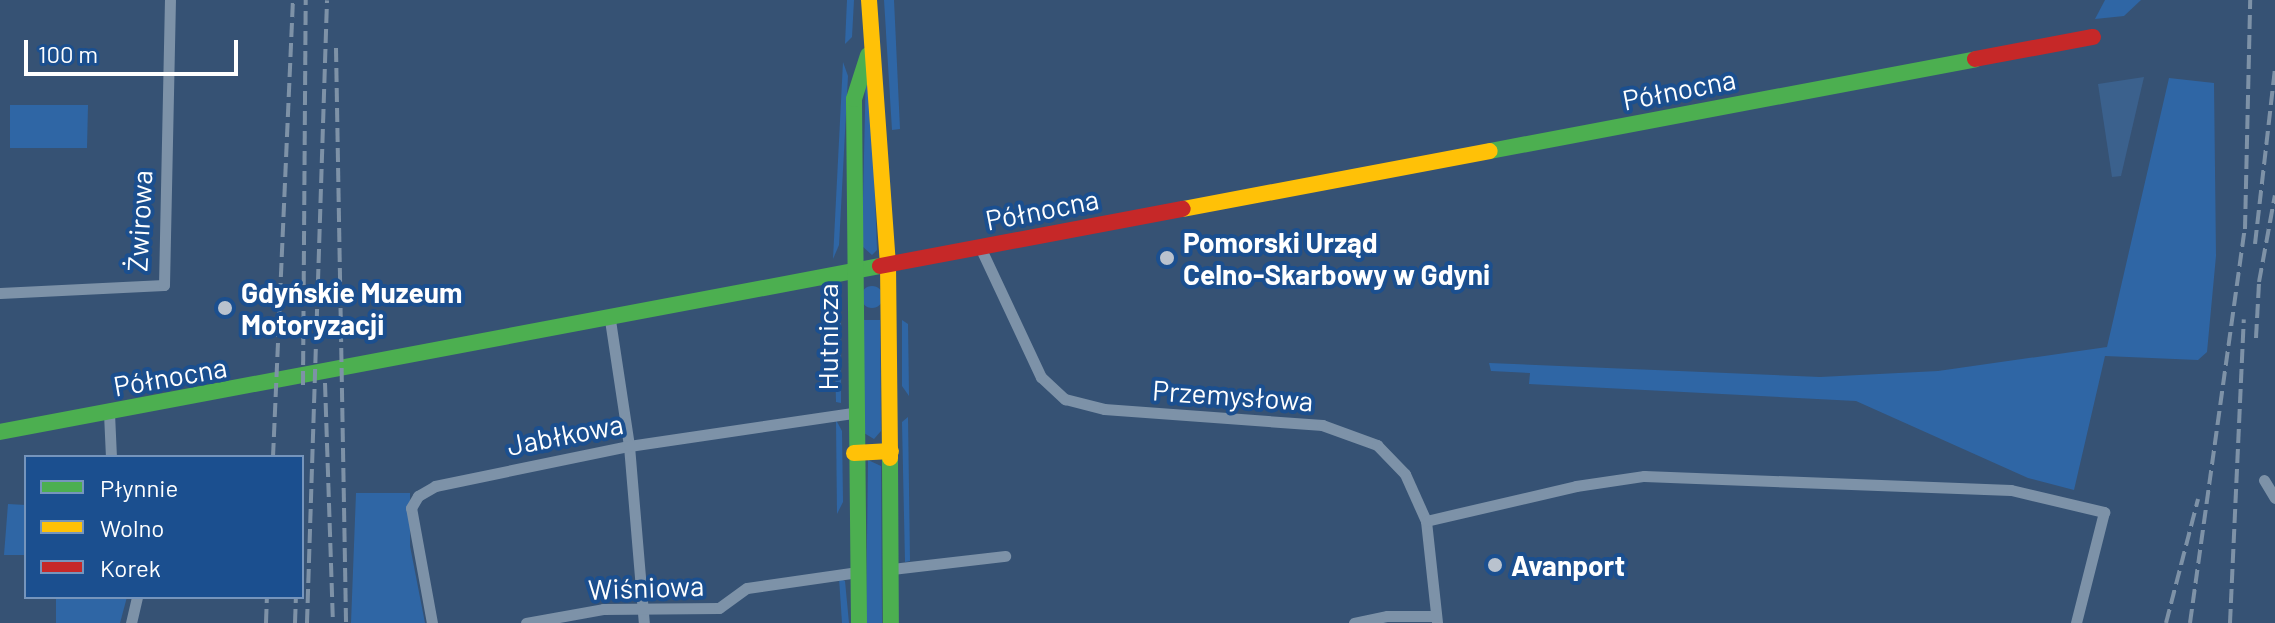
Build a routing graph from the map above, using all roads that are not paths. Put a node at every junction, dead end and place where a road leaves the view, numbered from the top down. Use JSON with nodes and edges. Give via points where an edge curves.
{"nodes":[{"id":1,"x":170,"y":0,"type":"edge"},
{"id":2,"x":869,"y":0,"type":"edge"},
{"id":3,"x":2093,"y":37,"type":"dead end"},
{"id":4,"x":869,"y":53,"type":"junction"},
{"id":5,"x":980,"y":247,"type":"junction"},
{"id":6,"x":888,"y":264,"type":"junction"},
{"id":7,"x":853,"y":272,"type":"junction"},
{"id":8,"x":0,"y":293,"type":"edge"},
{"id":9,"x":610,"y":320,"type":"junction"},
{"id":10,"x":109,"y":413,"type":"junction"},
{"id":11,"x":853,"y":413,"type":"junction"},
{"id":12,"x":0,"y":432,"type":"edge"},
{"id":13,"x":629,"y":446,"type":"junction"},
{"id":14,"x":891,"y":451,"type":"junction"},
{"id":15,"x":854,"y":453,"type":"junction"},
{"id":16,"x":111,"y":455,"type":"edge"},
{"id":17,"x":2264,"y":480,"type":"dead end"},
{"id":18,"x":2275,"y":498,"type":"edge"},
{"id":19,"x":1426,"y":521,"type":"junction"},
{"id":20,"x":1005,"y":556,"type":"dead end"},
{"id":21,"x":892,"y":569,"type":"junction"},
{"id":22,"x":858,"y":572,"type":"junction"},
{"id":23,"x":137,"y":599,"type":"edge"},
{"id":24,"x":645,"y":617,"type":"edge"},
{"id":25,"x":1436,"y":620,"type":"edge"},
{"id":26,"x":131,"y":623,"type":"edge"},
{"id":27,"x":432,"y":623,"type":"edge"},
{"id":28,"x":526,"y":623,"type":"edge"},
{"id":29,"x":859,"y":623,"type":"edge"},
{"id":30,"x":891,"y":623,"type":"edge"},
{"id":31,"x":1354,"y":623,"type":"edge"},
{"id":32,"x":2076,"y":623,"type":"edge"}],
"edges":[{"from":1,"to":8,"type":"street","name":"Żwirowa","via":[[164,285]]},
{"from":2,"to":4,"type":"street","name":"Hutnicza"},
{"from":3,"to":5,"type":"street","name":"Północna"},
{"from":4,"to":6,"type":"street","name":"Hutnicza","via":[[878,98]]},
{"from":4,"to":7,"type":"street","name":"Hutnicza","via":[[854,99]]},
{"from":5,"to":6,"type":"street","name":"Północna"},
{"from":5,"to":19,"type":"street","name":"Przemysłowa","via":[[1030,357],[1056,394],[1104,409],[1344,430],[1377,445],[1399,468]]},
{"from":6,"to":7,"type":"street","name":"Północna"},
{"from":6,"to":14,"type":"street","name":"Hutnicza"},
{"from":7,"to":9,"type":"street","name":"Północna"},
{"from":7,"to":11,"type":"street","name":"Hutnicza"},
{"from":9,"to":10,"type":"street","name":"Północna"},
{"from":9,"to":13,"type":"street"},
{"from":10,"to":12,"type":"street","name":"Północna"},
{"from":10,"to":16,"type":"street"},
{"from":11,"to":13,"type":"street","name":"Jabłkowa"},
{"from":11,"to":15,"type":"street","name":"Hutnicza"},
{"from":13,"to":24,"type":"street"},
{"from":13,"to":27,"type":"street","name":"Jabłkowa","via":[[451,481],[418,496],[412,521]]},
{"from":14,"to":15,"type":"street"},
{"from":14,"to":21,"type":"street","name":"Hutnicza"},
{"from":15,"to":22,"type":"street","name":"Hutnicza"},
{"from":17,"to":18,"type":"street"},
{"from":19,"to":25,"type":"street","name":"Przemysłowa"},
{"from":19,"to":32,"type":"street","via":[[1644,476],[2011,490],[2104,512]]},
{"from":20,"to":21,"type":"street"},
{"from":21,"to":30,"type":"street","name":"Hutnicza"},
{"from":22,"to":24,"type":"street","name":"Wiśniowa","via":[[747,588],[719,608]]},
{"from":22,"to":29,"type":"street","name":"Hutnicza"},
{"from":23,"to":26,"type":"street"},
{"from":24,"to":28,"type":"street","name":"Wiśniowa","via":[[603,609]]},
{"from":25,"to":31,"type":"street","via":[[1387,616]]}]}
